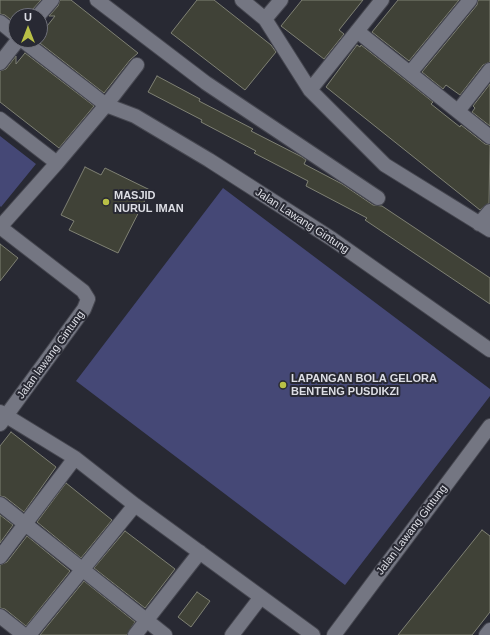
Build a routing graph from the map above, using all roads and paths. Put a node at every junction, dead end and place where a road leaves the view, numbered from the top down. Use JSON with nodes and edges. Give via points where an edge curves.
{"nodes":[{"id":1,"x":52,"y":0,"type":"edge"},
{"id":2,"x":98,"y":0,"type":"edge"},
{"id":3,"x":242,"y":0,"type":"edge"},
{"id":4,"x":281,"y":0,"type":"edge"},
{"id":5,"x":382,"y":0,"type":"edge"},
{"id":6,"x":470,"y":0,"type":"edge"},
{"id":7,"x":45,"y":8,"type":"edge"},
{"id":8,"x":265,"y":19,"type":"junction"},
{"id":9,"x":0,"y":22,"type":"edge"},
{"id":10,"x":8,"y":28,"type":"edge"},
{"id":11,"x":357,"y":31,"type":"junction"},
{"id":12,"x":12,"y":48,"type":"edge"},
{"id":13,"x":32,"y":48,"type":"edge"},
{"id":14,"x":0,"y":63,"type":"edge"},
{"id":15,"x":137,"y":65,"type":"dead end"},
{"id":16,"x":490,"y":70,"type":"edge"},
{"id":17,"x":410,"y":73,"type":"junction"},
{"id":18,"x":310,"y":90,"type":"junction"},
{"id":19,"x":106,"y":105,"type":"junction"},
{"id":20,"x":458,"y":111,"type":"junction"},
{"id":21,"x":0,"y":120,"type":"edge"},
{"id":22,"x":490,"y":137,"type":"edge"},
{"id":23,"x":57,"y":163,"type":"junction"},
{"id":24,"x":378,"y":198,"type":"dead end"},
{"id":25,"x":490,"y":212,"type":"edge"},
{"id":26,"x":0,"y":227,"type":"edge"},
{"id":27,"x":485,"y":227,"type":"edge"},
{"id":28,"x":490,"y":350,"type":"edge"},
{"id":29,"x":2,"y":418,"type":"edge"},
{"id":30,"x":490,"y":426,"type":"edge"},
{"id":31,"x":75,"y":458,"type":"junction"},
{"id":32,"x":0,"y":504,"type":"edge"},
{"id":33,"x":135,"y":505,"type":"junction"},
{"id":34,"x":25,"y":524,"type":"junction"},
{"id":35,"x":200,"y":552,"type":"junction"},
{"id":36,"x":0,"y":557,"type":"edge"},
{"id":37,"x":82,"y":569,"type":"junction"},
{"id":38,"x":261,"y":597,"type":"junction"},
{"id":39,"x":0,"y":616,"type":"edge"},
{"id":40,"x":147,"y":620,"type":"junction"},
{"id":41,"x":490,"y":630,"type":"edge"},
{"id":42,"x":24,"y":635,"type":"edge"},
{"id":43,"x":29,"y":635,"type":"edge"},
{"id":44,"x":135,"y":635,"type":"edge"},
{"id":45,"x":165,"y":635,"type":"edge"},
{"id":46,"x":232,"y":635,"type":"edge"},
{"id":47,"x":313,"y":635,"type":"edge"},
{"id":48,"x":334,"y":635,"type":"edge"},
{"id":49,"x":486,"y":635,"type":"edge"}],
"edges":[{"from":1,"to":7,"type":"street"},
{"from":2,"to":24,"type":"street","via":[[206,83]]},
{"from":3,"to":8,"type":"street"},
{"from":4,"to":8,"type":"street"},
{"from":5,"to":11,"type":"street"},
{"from":6,"to":17,"type":"street"},
{"from":8,"to":18,"type":"street"},
{"from":9,"to":10,"type":"street"},
{"from":11,"to":17,"type":"street"},
{"from":11,"to":18,"type":"street"},
{"from":12,"to":14,"type":"street"},
{"from":13,"to":19,"type":"street","name":"Jalan Lawang Gintung"},
{"from":15,"to":19,"type":"street"},
{"from":16,"to":20,"type":"street"},
{"from":17,"to":20,"type":"street"},
{"from":18,"to":27,"type":"street","via":[[385,165]]},
{"from":19,"to":23,"type":"street"},
{"from":19,"to":28,"type":"street","name":"Jalan Lawang Gintung","via":[[135,116],[209,160],[332,240]]},
{"from":20,"to":22,"type":"street"},
{"from":21,"to":23,"type":"street"},
{"from":23,"to":26,"type":"street"},
{"from":25,"to":27,"type":"street"},
{"from":26,"to":29,"type":"street","name":"Jalan lawang Gintung","via":[[83,291],[88,299],[84,309]]},
{"from":29,"to":31,"type":"street"},
{"from":30,"to":48,"type":"street","name":"Jalan Lawang Gintung"},
{"from":31,"to":33,"type":"street"},
{"from":31,"to":34,"type":"street"},
{"from":32,"to":34,"type":"street"},
{"from":33,"to":35,"type":"street"},
{"from":33,"to":37,"type":"street"},
{"from":34,"to":36,"type":"street"},
{"from":34,"to":37,"type":"street"},
{"from":35,"to":38,"type":"street"},
{"from":35,"to":40,"type":"street"},
{"from":37,"to":40,"type":"street"},
{"from":37,"to":43,"type":"street"},
{"from":38,"to":46,"type":"street"},
{"from":38,"to":47,"type":"street"},
{"from":39,"to":42,"type":"street"},
{"from":40,"to":44,"type":"street"},
{"from":40,"to":45,"type":"street"},
{"from":41,"to":49,"type":"street"}]}
